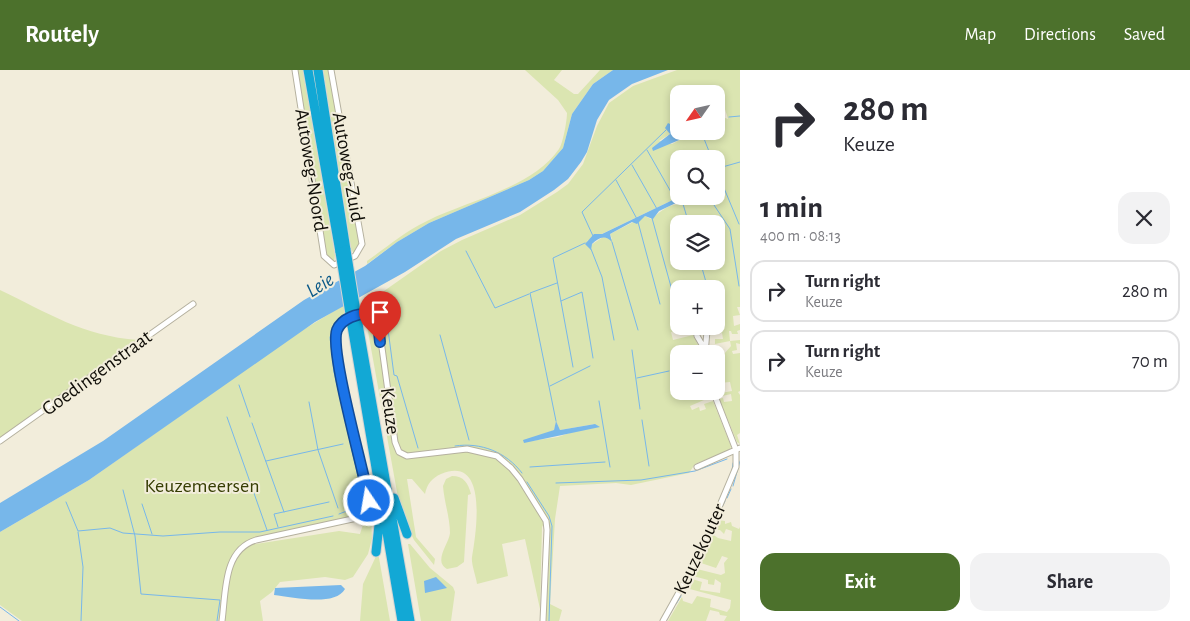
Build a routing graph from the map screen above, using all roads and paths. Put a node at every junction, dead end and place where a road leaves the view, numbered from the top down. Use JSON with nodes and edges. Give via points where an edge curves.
{"nodes":[{"id":1,"x":295,"y":70,"type":"edge"},
{"id":2,"x":308,"y":70,"type":"edge"},
{"id":3,"x":318,"y":70,"type":"edge"},
{"id":4,"x":331,"y":70,"type":"edge"},
{"id":5,"x":343,"y":251,"type":"junction"},
{"id":6,"x":349,"y":260,"type":"joint"},
{"id":7,"x":193,"y":304,"type":"dead end"},
{"id":8,"x":355,"y":325,"type":"junction"},
{"id":9,"x":717,"y":400,"type":"edge"},
{"id":10,"x":378,"y":437,"type":"junction"},
{"id":11,"x":0,"y":441,"type":"edge"},
{"id":12,"x":738,"y":449,"type":"edge"},
{"id":13,"x":697,"y":467,"type":"dead end"},
{"id":14,"x":381,"y":498,"type":"junction"},
{"id":15,"x":407,"y":534,"type":"dead end"},
{"id":16,"x":376,"y":552,"type":"dead end"},
{"id":17,"x":222,"y":621,"type":"edge"},
{"id":18,"x":402,"y":621,"type":"edge"},
{"id":19,"x":410,"y":621,"type":"edge"},
{"id":20,"x":543,"y":621,"type":"edge"},
{"id":21,"x":663,"y":621,"type":"edge"}],
"edges":[{"from":1,"to":6,"type":"street","name":"Autoweg-Noord","via":[[324,256],[334,265]]},
{"from":2,"to":5,"type":"highway"},
{"from":3,"to":5,"type":"highway"},
{"from":4,"to":6,"type":"street","name":"Autoweg-Zuid","via":[[362,244],[359,252]]},
{"from":5,"to":8,"type":"highway","bridge":true},
{"from":7,"to":11,"type":"street","name":"Goedingenstraat"},
{"from":8,"to":10,"type":"highway"},
{"from":8,"to":14,"type":"highway"},
{"from":9,"to":12,"type":"street","name":"Keuzekouter"},
{"from":10,"to":15,"type":"highway","via":[[399,517]]},
{"from":10,"to":19,"type":"highway"},
{"from":12,"to":13,"type":"street"},
{"from":12,"to":21,"type":"street","name":"Keuzekouter","via":[[730,486],[696,562]]},
{"from":14,"to":16,"type":"highway"},
{"from":14,"to":18,"type":"highway"},
{"from":17,"to":20,"type":"street","name":"Keuze","via":[[232,561],[244,545],[357,518],[367,510],[367,492],[336,337],[341,324],[362,313],[370,314],[378,322],[399,452],[411,457],[474,449],[497,456],[517,474],[544,517],[547,530]]}]}
